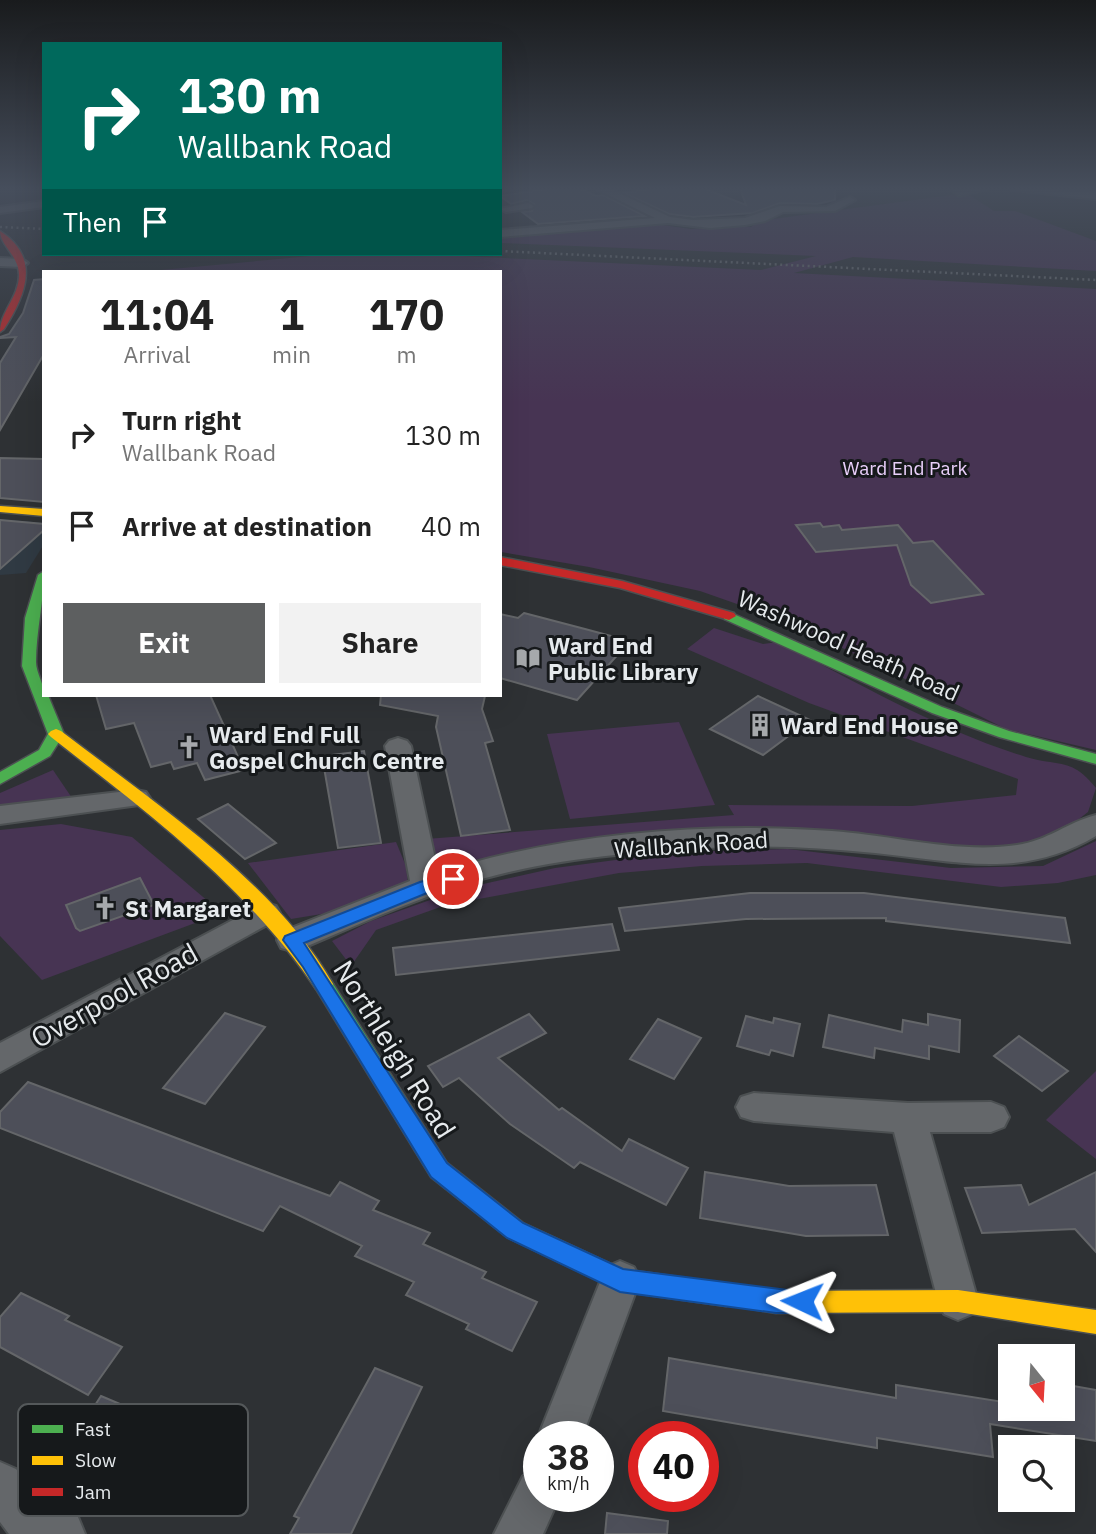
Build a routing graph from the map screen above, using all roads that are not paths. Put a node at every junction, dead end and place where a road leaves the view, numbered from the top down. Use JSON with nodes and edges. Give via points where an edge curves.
{"nodes":[{"id":1,"x":19,"y":259,"type":"edge"},
{"id":2,"x":0,"y":262,"type":"edge"},
{"id":3,"x":22,"y":263,"type":"junction"},
{"id":4,"x":0,"y":329,"type":"edge"},
{"id":5,"x":0,"y":509,"type":"edge"},
{"id":6,"x":42,"y":513,"type":"edge"},
{"id":7,"x":502,"y":561,"type":"edge"},
{"id":8,"x":42,"y":582,"type":"edge"},
{"id":9,"x":56,"y":734,"type":"junction"},
{"id":10,"x":398,"y":746,"type":"dead end"},
{"id":11,"x":1096,"y":759,"type":"edge"},
{"id":12,"x":0,"y":779,"type":"edge"},
{"id":13,"x":136,"y":798,"type":"junction"},
{"id":14,"x":0,"y":815,"type":"edge"},
{"id":15,"x":1096,"y":824,"type":"edge"},
{"id":16,"x":426,"y":886,"type":"junction"},
{"id":17,"x":265,"y":913,"type":"junction"},
{"id":18,"x":292,"y":940,"type":"junction"},
{"id":19,"x":0,"y":1059,"type":"edge"},
{"id":20,"x":754,"y":1107,"type":"dead end"},
{"id":21,"x":991,"y":1116,"type":"dead end"},
{"id":22,"x":908,"y":1118,"type":"junction"},
{"id":23,"x":620,"y":1280,"type":"junction"},
{"id":24,"x":958,"y":1301,"type":"junction"},
{"id":25,"x":1096,"y":1322,"type":"edge"},
{"id":26,"x":566,"y":1421,"type":"edge"},
{"id":27,"x":0,"y":1485,"type":"edge"},
{"id":28,"x":18,"y":1508,"type":"edge"},
{"id":29,"x":529,"y":1512,"type":"edge"},
{"id":30,"x":24,"y":1516,"type":"edge"},
{"id":31,"x":61,"y":1534,"type":"edge"},
{"id":32,"x":518,"y":1534,"type":"edge"}],
"edges":[{"from":1,"to":3,"type":"street"},
{"from":2,"to":3,"type":"street"},
{"from":3,"to":4,"type":"street","via":[[25,285]]},
{"from":5,"to":6,"type":"street"},
{"from":7,"to":11,"type":"street","name":"Washwood Heath Road","via":[[647,591],[741,620],[913,701],[1005,736]]},
{"from":8,"to":9,"type":"street","via":[[32,618],[29,666]]},
{"from":9,"to":12,"type":"street","via":[[45,752]]},
{"from":9,"to":13,"type":"street","name":"Northleigh Road"},
{"from":10,"to":16,"type":"street"},
{"from":13,"to":14,"type":"street"},
{"from":13,"to":17,"type":"street","name":"Northleigh Road"},
{"from":15,"to":16,"type":"street","name":"Wallbank Road","via":[[1036,854],[975,858],[811,838],[708,839],[559,855]]},
{"from":16,"to":18,"type":"street","name":"Wallbank Road"},
{"from":17,"to":18,"type":"street","name":"Northleigh Road"},
{"from":17,"to":19,"type":"street","name":"Overpool Road"},
{"from":18,"to":23,"type":"street","name":"Northleigh Road","via":[[439,1170],[515,1230]]},
{"from":20,"to":22,"type":"street"},
{"from":21,"to":22,"type":"street"},
{"from":22,"to":24,"type":"street"},
{"from":23,"to":24,"type":"street","name":"Northleigh Road","via":[[776,1301]]},
{"from":23,"to":26,"type":"street"},
{"from":24,"to":25,"type":"street","name":"Northleigh Road"},
{"from":27,"to":28,"type":"street"},
{"from":29,"to":32,"type":"street"},
{"from":30,"to":31,"type":"street"}]}
